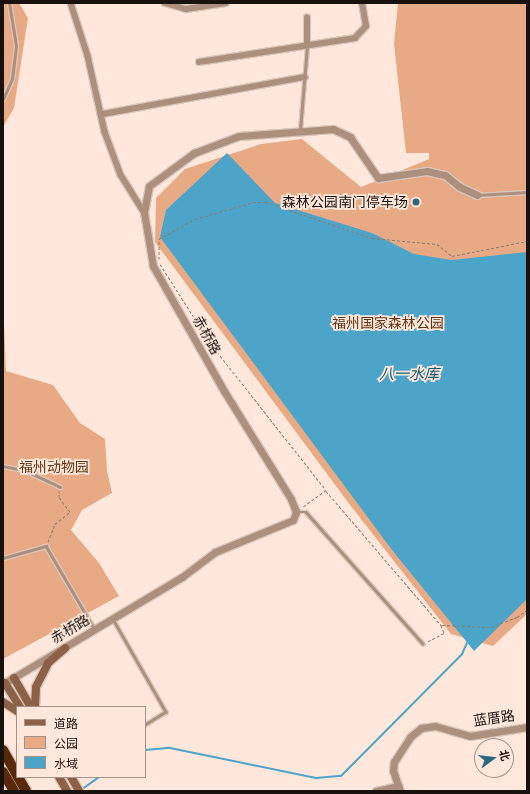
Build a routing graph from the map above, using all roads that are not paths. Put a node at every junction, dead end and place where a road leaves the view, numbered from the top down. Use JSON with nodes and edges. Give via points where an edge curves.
{"nodes":[{"id":1,"x":9,"y":3,"type":"edge"},
{"id":2,"x":71,"y":3,"type":"edge"},
{"id":3,"x":165,"y":3,"type":"edge"},
{"id":4,"x":226,"y":3,"type":"edge"},
{"id":5,"x":362,"y":3,"type":"edge"},
{"id":6,"x":307,"y":18,"type":"dead end"},
{"id":7,"x":307,"y":45,"type":"junction"},
{"id":8,"x":199,"y":62,"type":"dead end"},
{"id":9,"x":305,"y":77,"type":"junction"},
{"id":10,"x":3,"y":99,"type":"edge"},
{"id":11,"x":103,"y":114,"type":"junction"},
{"id":12,"x":300,"y":130,"type":"junction"},
{"id":13,"x":527,"y":192,"type":"edge"},
{"id":14,"x":477,"y":195,"type":"joint"},
{"id":15,"x":144,"y":212,"type":"junction"},
{"id":16,"x":3,"y":466,"type":"edge"},
{"id":17,"x":60,"y":487,"type":"road end"},
{"id":18,"x":296,"y":512,"type":"junction"},
{"id":19,"x":3,"y":558,"type":"edge"},
{"id":20,"x":113,"y":618,"type":"junction"},
{"id":21,"x":95,"y":630,"type":"junction"},
{"id":22,"x":423,"y":644,"type":"road end"},
{"id":23,"x":65,"y":648,"type":"junction"},
{"id":24,"x":14,"y":678,"type":"junction"},
{"id":25,"x":4,"y":683,"type":"edge"},
{"id":26,"x":3,"y":702,"type":"edge"},
{"id":27,"x":19,"y":706,"type":"edge"},
{"id":28,"x":30,"y":706,"type":"edge"},
{"id":29,"x":35,"y":706,"type":"edge"},
{"id":30,"x":16,"y":710,"type":"edge"},
{"id":31,"x":146,"y":724,"type":"edge"},
{"id":32,"x":527,"y":727,"type":"edge"},
{"id":33,"x":3,"y":750,"type":"edge"},
{"id":34,"x":3,"y":772,"type":"edge"},
{"id":35,"x":16,"y":773,"type":"edge"},
{"id":36,"x":19,"y":778,"type":"edge"},
{"id":37,"x":60,"y":778,"type":"edge"},
{"id":38,"x":72,"y":779,"type":"edge"},
{"id":39,"x":399,"y":788,"type":"edge"},
{"id":40,"x":66,"y":789,"type":"edge"},
{"id":41,"x":14,"y":791,"type":"edge"},
{"id":42,"x":26,"y":791,"type":"edge"},
{"id":43,"x":79,"y":791,"type":"edge"},
{"id":44,"x":376,"y":791,"type":"edge"}],
"edges":[{"from":1,"to":10,"type":"lane","via":[[16,46],[12,79]]},
{"from":2,"to":11,"type":"street"},
{"from":3,"to":4,"type":"street","via":[[186,8]]},
{"from":5,"to":7,"type":"street","via":[[366,26],[355,38]]},
{"from":6,"to":7,"type":"street"},
{"from":7,"to":8,"type":"street"},
{"from":7,"to":9,"type":"lane"},
{"from":9,"to":11,"type":"street"},
{"from":9,"to":12,"type":"lane"},
{"from":11,"to":15,"type":"street","via":[[105,132],[121,175]]},
{"from":12,"to":14,"type":"street","name":"赤桥路","via":[[333,129],[350,137],[378,178],[427,171],[445,175],[460,187]]},
{"from":12,"to":15,"type":"street","name":"赤桥路","via":[[239,136],[194,153],[149,186]]},
{"from":13,"to":14,"type":"lane"},
{"from":15,"to":18,"type":"street","name":"赤桥路","via":[[153,266],[224,391],[291,499]]},
{"from":16,"to":17,"type":"lane","via":[[24,470]]},
{"from":18,"to":20,"type":"street","name":"赤桥路","via":[[293,520],[215,552],[182,577]]},
{"from":18,"to":22,"type":"lane","via":[[306,512]]},
{"from":19,"to":21,"type":"lane","via":[[46,546]]},
{"from":20,"to":21,"type":"street","name":"赤桥路"},
{"from":20,"to":31,"type":"lane","via":[[166,712]]},
{"from":21,"to":23,"type":"street","name":"赤桥路"},
{"from":23,"to":24,"type":"street","name":"赤桥路"},
{"from":23,"to":29,"type":"main road","via":[[45,669],[36,687]]},
{"from":24,"to":25,"type":"street","name":"赤桥路"},
{"from":24,"to":28,"type":"main road"},
{"from":25,"to":27,"type":"main road"},
{"from":26,"to":30,"type":"main road"},
{"from":32,"to":39,"type":"street","name":"蓝厝路","via":[[470,736],[435,726],[421,728],[410,737],[394,762],[393,771]]},
{"from":33,"to":35,"type":"highway"},
{"from":34,"to":41,"type":"highway"},
{"from":36,"to":42,"type":"highway"},
{"from":37,"to":40,"type":"main road"},
{"from":38,"to":43,"type":"main road"},
{"from":39,"to":44,"type":"street"}]}
